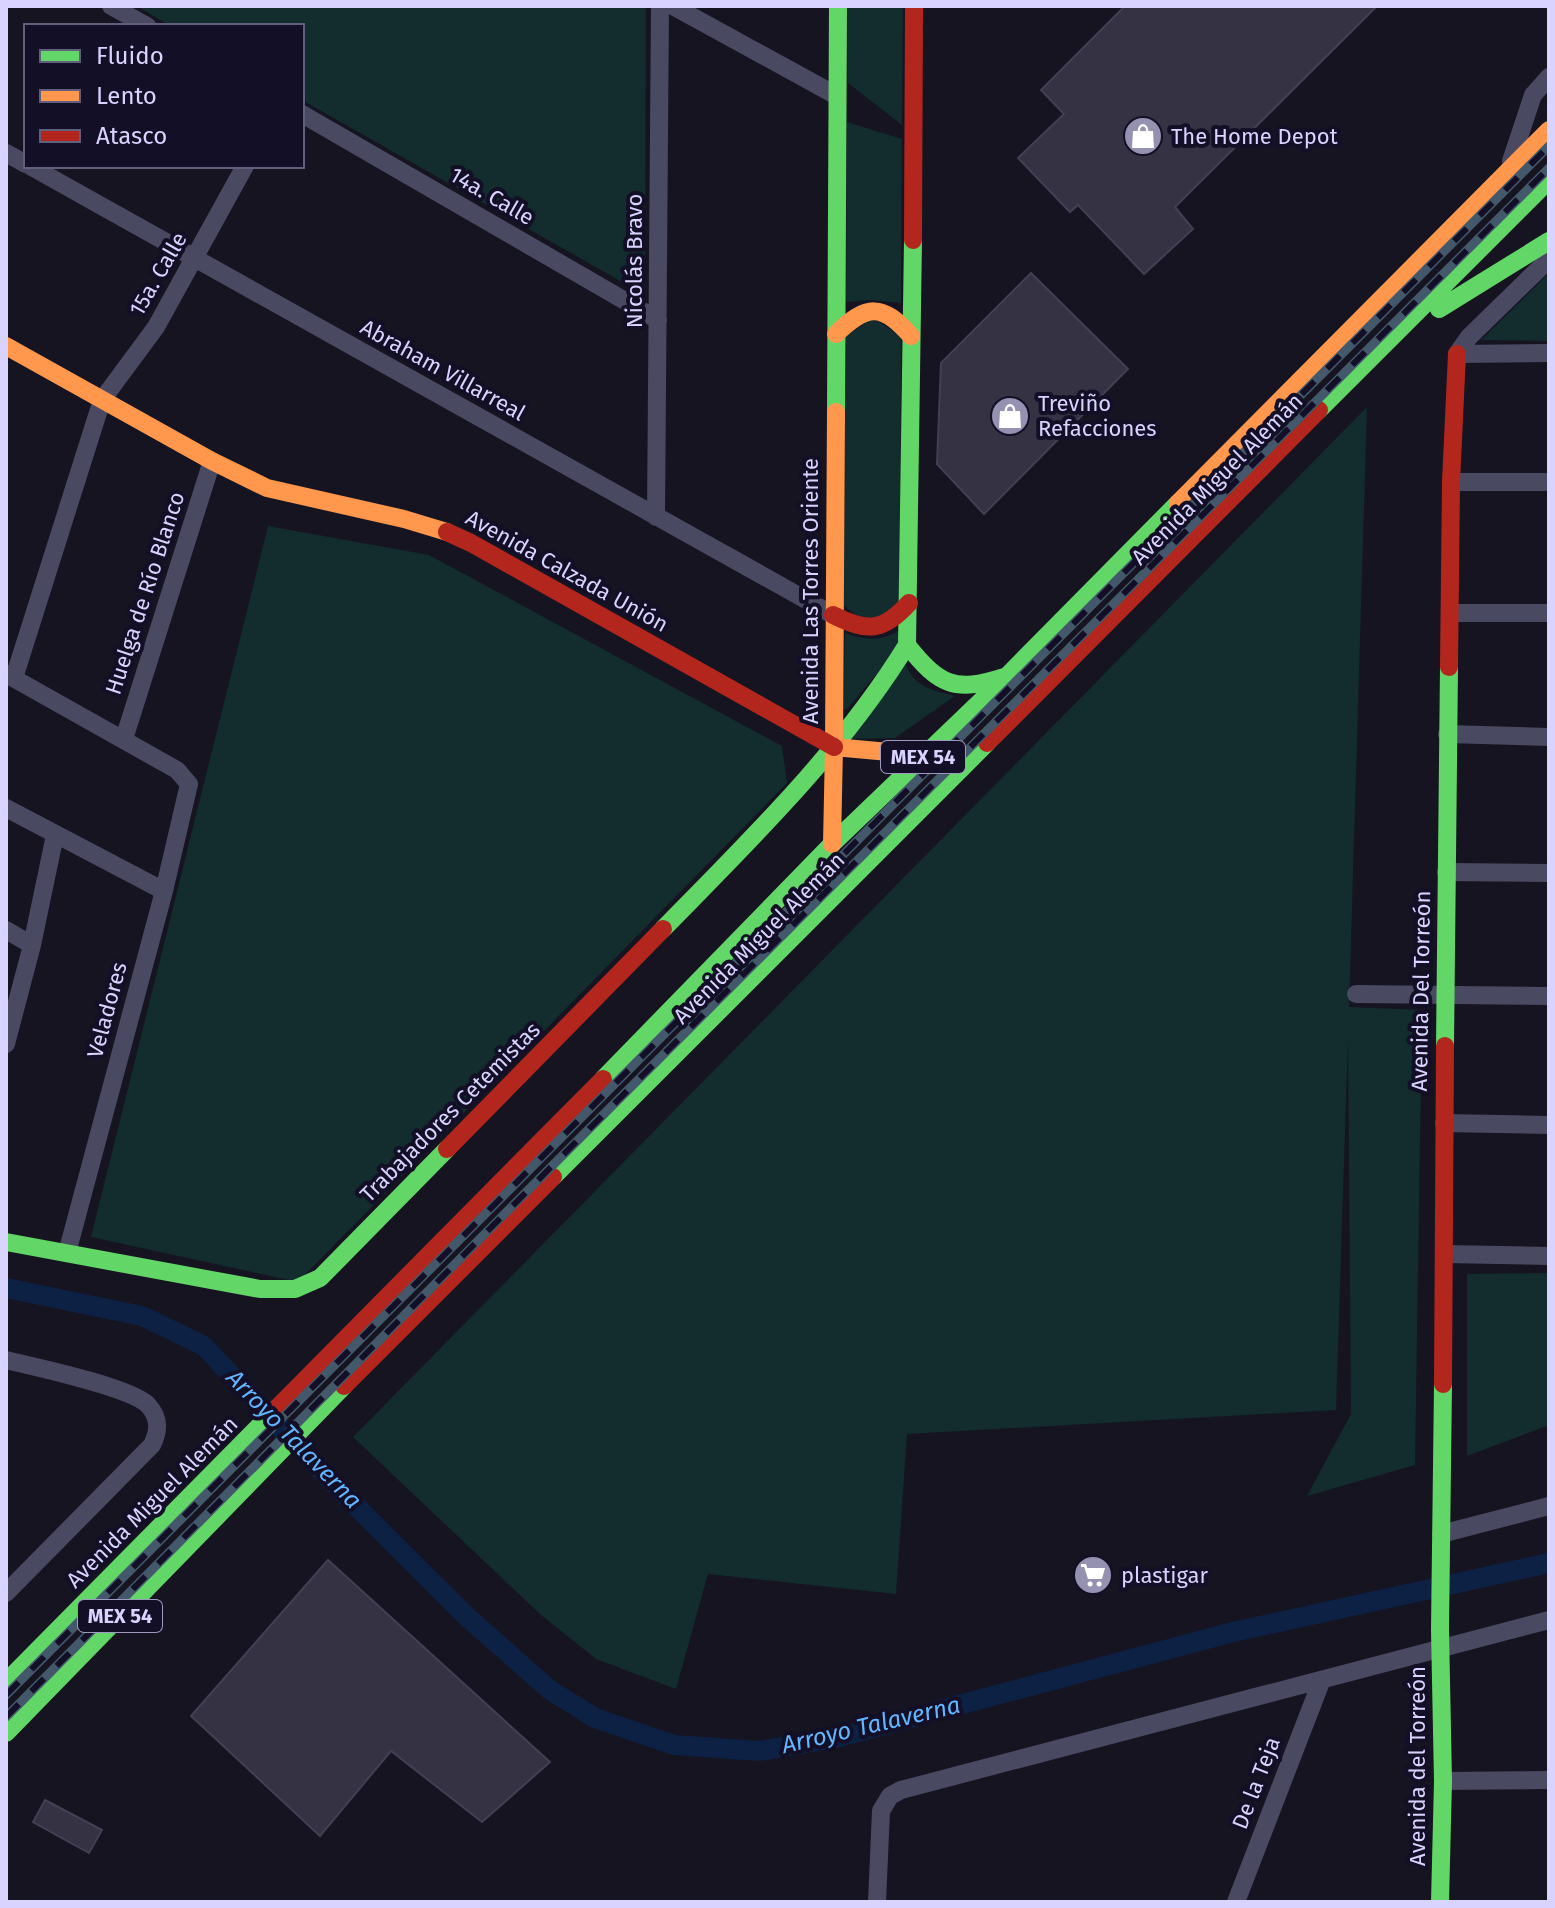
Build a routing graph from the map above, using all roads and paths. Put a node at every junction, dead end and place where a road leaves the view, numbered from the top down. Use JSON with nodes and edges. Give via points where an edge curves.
{"nodes":[{"id":1,"x":111,"y":6,"type":"edge"},
{"id":2,"x":660,"y":6,"type":"edge"},
{"id":3,"x":673,"y":6,"type":"edge"},
{"id":4,"x":838,"y":6,"type":"edge"},
{"id":5,"x":914,"y":6,"type":"edge"},
{"id":6,"x":143,"y":24,"type":"edge"},
{"id":7,"x":1549,"y":77,"type":"edge"},
{"id":8,"x":837,"y":96,"type":"junction"},
{"id":9,"x":304,"y":115,"type":"edge"},
{"id":10,"x":1549,"y":130,"type":"edge"},
{"id":11,"x":6,"y":153,"type":"edge"},
{"id":12,"x":24,"y":163,"type":"edge"},
{"id":13,"x":33,"y":168,"type":"edge"},
{"id":14,"x":244,"y":168,"type":"edge"},
{"id":15,"x":1506,"y":174,"type":"junction"},
{"id":16,"x":1549,"y":180,"type":"edge"},
{"id":17,"x":1549,"y":241,"type":"edge"},
{"id":18,"x":195,"y":259,"type":"junction"},
{"id":19,"x":1549,"y":259,"type":"edge"},
{"id":20,"x":658,"y":320,"type":"junction"},
{"id":21,"x":836,"y":334,"type":"junction"},
{"id":22,"x":911,"y":336,"type":"junction"},
{"id":23,"x":1396,"y":336,"type":"junction"},
{"id":24,"x":6,"y":346,"type":"edge"},
{"id":25,"x":1549,"y":353,"type":"edge"},
{"id":26,"x":1457,"y":354,"type":"junction"},
{"id":27,"x":102,"y":400,"type":"junction"},
{"id":28,"x":212,"y":461,"type":"junction"},
{"id":29,"x":1451,"y":482,"type":"junction"},
{"id":30,"x":1549,"y":482,"type":"edge"},
{"id":31,"x":656,"y":517,"type":"junction"},
{"id":32,"x":909,"y":603,"type":"junction"},
{"id":33,"x":1451,"y":613,"type":"junction"},
{"id":34,"x":1549,"y":613,"type":"edge"},
{"id":35,"x":833,"y":615,"type":"junction"},
{"id":36,"x":907,"y":645,"type":"junction"},
{"id":37,"x":10,"y":676,"type":"edge"},
{"id":38,"x":1007,"y":676,"type":"junction"},
{"id":39,"x":1447,"y":734,"type":"junction"},
{"id":40,"x":1549,"y":737,"type":"edge"},
{"id":41,"x":124,"y":739,"type":"junction"},
{"id":42,"x":834,"y":747,"type":"junction"},
{"id":43,"x":930,"y":750,"type":"junction"},
{"id":44,"x":6,"y":808,"type":"edge"},
{"id":45,"x":55,"y":835,"type":"junction"},
{"id":46,"x":832,"y":844,"type":"junction"},
{"id":47,"x":1446,"y":872,"type":"junction"},
{"id":48,"x":1549,"y":873,"type":"edge"},
{"id":49,"x":164,"y":891,"type":"junction"},
{"id":50,"x":6,"y":930,"type":"edge"},
{"id":51,"x":32,"y":945,"type":"junction"},
{"id":52,"x":1356,"y":994,"type":"dead end"},
{"id":53,"x":1444,"y":996,"type":"junction"},
{"id":54,"x":1549,"y":996,"type":"edge"},
{"id":55,"x":6,"y":1044,"type":"edge"},
{"id":56,"x":1444,"y":1123,"type":"junction"},
{"id":57,"x":1549,"y":1125,"type":"edge"},
{"id":58,"x":6,"y":1242,"type":"edge"},
{"id":59,"x":67,"y":1253,"type":"junction"},
{"id":60,"x":1445,"y":1254,"type":"junction"},
{"id":61,"x":1549,"y":1256,"type":"edge"},
{"id":62,"x":8,"y":1363,"type":"edge"},
{"id":63,"x":1549,"y":1506,"type":"edge"},
{"id":64,"x":1441,"y":1534,"type":"junction"},
{"id":65,"x":6,"y":1593,"type":"edge"},
{"id":66,"x":1549,"y":1620,"type":"edge"},
{"id":67,"x":1440,"y":1630,"type":"joint"},
{"id":68,"x":1442,"y":1650,"type":"junction"},
{"id":69,"x":6,"y":1682,"type":"edge"},
{"id":70,"x":1321,"y":1682,"type":"junction"},
{"id":71,"x":6,"y":1733,"type":"edge"},
{"id":72,"x":1549,"y":1780,"type":"edge"},
{"id":73,"x":1443,"y":1781,"type":"junction"},
{"id":74,"x":877,"y":1902,"type":"edge"},
{"id":75,"x":1236,"y":1902,"type":"edge"},
{"id":76,"x":1440,"y":1902,"type":"edge"}],
"edges":[{"from":1,"to":6,"type":"street"},
{"from":2,"to":20,"type":"street","name":"Nicolás Bravo"},
{"from":3,"to":8,"type":"street"},
{"from":4,"to":8,"type":"main road","name":"Avenida Las Torres Oriente"},
{"from":5,"to":22,"type":"main road","name":"Avenida Las Torres Oriente"},
{"from":7,"to":15,"type":"street","via":[[1533,95]]},
{"from":8,"to":21,"type":"main road","name":"Avenida Las Torres Oriente"},
{"from":9,"to":20,"type":"street","name":"14a. Calle"},
{"from":10,"to":15,"type":"main road","name":"Avenida Miguel Alemán","number":"MEX 54"},
{"from":11,"to":12,"type":"street","name":"Abraham Villarreal"},
{"from":13,"to":18,"type":"street","name":"Abraham Villarreal"},
{"from":14,"to":18,"type":"street","name":"15a. Calle"},
{"from":15,"to":38,"type":"main road","name":"Avenida Miguel Alemán","number":"MEX 54"},
{"from":16,"to":23,"type":"main road","name":"Avenida Miguel Alemán","number":"MEX 54"},
{"from":17,"to":23,"type":"main road"},
{"from":18,"to":27,"type":"street","name":"15a. Calle","via":[[156,327]]},
{"from":18,"to":31,"type":"street","name":"Abraham Villarreal"},
{"from":19,"to":26,"type":"street"},
{"from":20,"to":31,"type":"street","name":"Nicolás Bravo"},
{"from":21,"to":22,"type":"main road","via":[[854,315],[867,311],[897,318]]},
{"from":21,"to":35,"type":"main road","name":"Avenida Las Torres Oriente"},
{"from":22,"to":32,"type":"main road","name":"Avenida Las Torres Oriente"},
{"from":23,"to":71,"type":"main road","name":"Avenida Miguel Alemán","number":"MEX 54","via":[[323,1407]]},
{"from":24,"to":27,"type":"main road","name":"Avenida Calzada Unión"},
{"from":25,"to":26,"type":"street"},
{"from":26,"to":29,"type":"main road","name":"Avenida Del Torreón"},
{"from":27,"to":28,"type":"main road","name":"Avenida Calzada Unión"},
{"from":27,"to":37,"type":"street","name":"15a. Calle"},
{"from":28,"to":41,"type":"street","name":"Huelga de Río Blanco"},
{"from":28,"to":42,"type":"main road","name":"Avenida Calzada Unión","via":[[267,488],[435,527],[471,543]]},
{"from":29,"to":30,"type":"street"},
{"from":29,"to":33,"type":"main road","name":"Avenida Del Torreón"},
{"from":31,"to":35,"type":"street","name":"Abraham Villarreal"},
{"from":32,"to":35,"type":"main road","via":[[884,626],[852,625]]},
{"from":32,"to":36,"type":"main road","name":"Avenida Las Torres Oriente"},
{"from":33,"to":34,"type":"street"},
{"from":33,"to":39,"type":"main road","name":"Avenida Del Torreón"},
{"from":35,"to":42,"type":"main road","name":"Avenida Las Torres Oriente"},
{"from":36,"to":38,"type":"main road","via":[[927,671],[949,684],[982,685]]},
{"from":36,"to":42,"type":"main road","name":"Avenida Las Torres Oriente"},
{"from":37,"to":41,"type":"street"},
{"from":38,"to":43,"type":"main road","name":"Avenida Miguel Alemán","number":"MEX 54"},
{"from":39,"to":40,"type":"street"},
{"from":39,"to":47,"type":"main road","name":"Avenida Del Torreón"},
{"from":41,"to":49,"type":"street","name":"Veladores","via":[[187,779],[189,791]]},
{"from":42,"to":43,"type":"main road"},
{"from":42,"to":46,"type":"main road"},
{"from":42,"to":59,"type":"main road","name":"Trabajadores Cetemistas","via":[[776,813],[320,1278],[295,1289],[260,1289]]},
{"from":43,"to":46,"type":"main road","name":"Avenida Miguel Alemán","number":"MEX 54"},
{"from":44,"to":45,"type":"street"},
{"from":45,"to":49,"type":"street"},
{"from":45,"to":51,"type":"street"},
{"from":46,"to":69,"type":"main road","name":"Avenida Miguel Alemán","number":"MEX 54"},
{"from":47,"to":48,"type":"street"},
{"from":47,"to":53,"type":"main road","name":"Avenida Del Torreón"},
{"from":49,"to":59,"type":"street","name":"Veladores"},
{"from":50,"to":51,"type":"street"},
{"from":51,"to":55,"type":"street"},
{"from":52,"to":53,"type":"street"},
{"from":53,"to":54,"type":"street"},
{"from":53,"to":56,"type":"main road","name":"Avenida Del Torreón"},
{"from":56,"to":57,"type":"street"},
{"from":56,"to":60,"type":"main road","name":"Avenida Del Torreón"},
{"from":58,"to":59,"type":"main road","name":"Trabajadores Cetemistas"},
{"from":60,"to":61,"type":"street"},
{"from":60,"to":64,"type":"main road","name":"Avenida Del Torreón"},
{"from":62,"to":65,"type":"street","name":"Avenida Miguel Alemán","via":[[133,1396],[156,1418],[157,1435]]},
{"from":63,"to":64,"type":"street"},
{"from":64,"to":67,"type":"main road","name":"Avenida Del Torreón"},
{"from":66,"to":68,"type":"street"},
{"from":67,"to":68,"type":"main road","name":"Avenida del Torreón"},
{"from":68,"to":70,"type":"street"},
{"from":68,"to":73,"type":"main road","name":"Avenida del Torreón"},
{"from":70,"to":74,"type":"street","via":[[890,1796],[879,1823]]},
{"from":70,"to":75,"type":"street","name":"De la Teja"},
{"from":72,"to":73,"type":"street"},
{"from":73,"to":76,"type":"main road","name":"Avenida del Torreón"}]}
